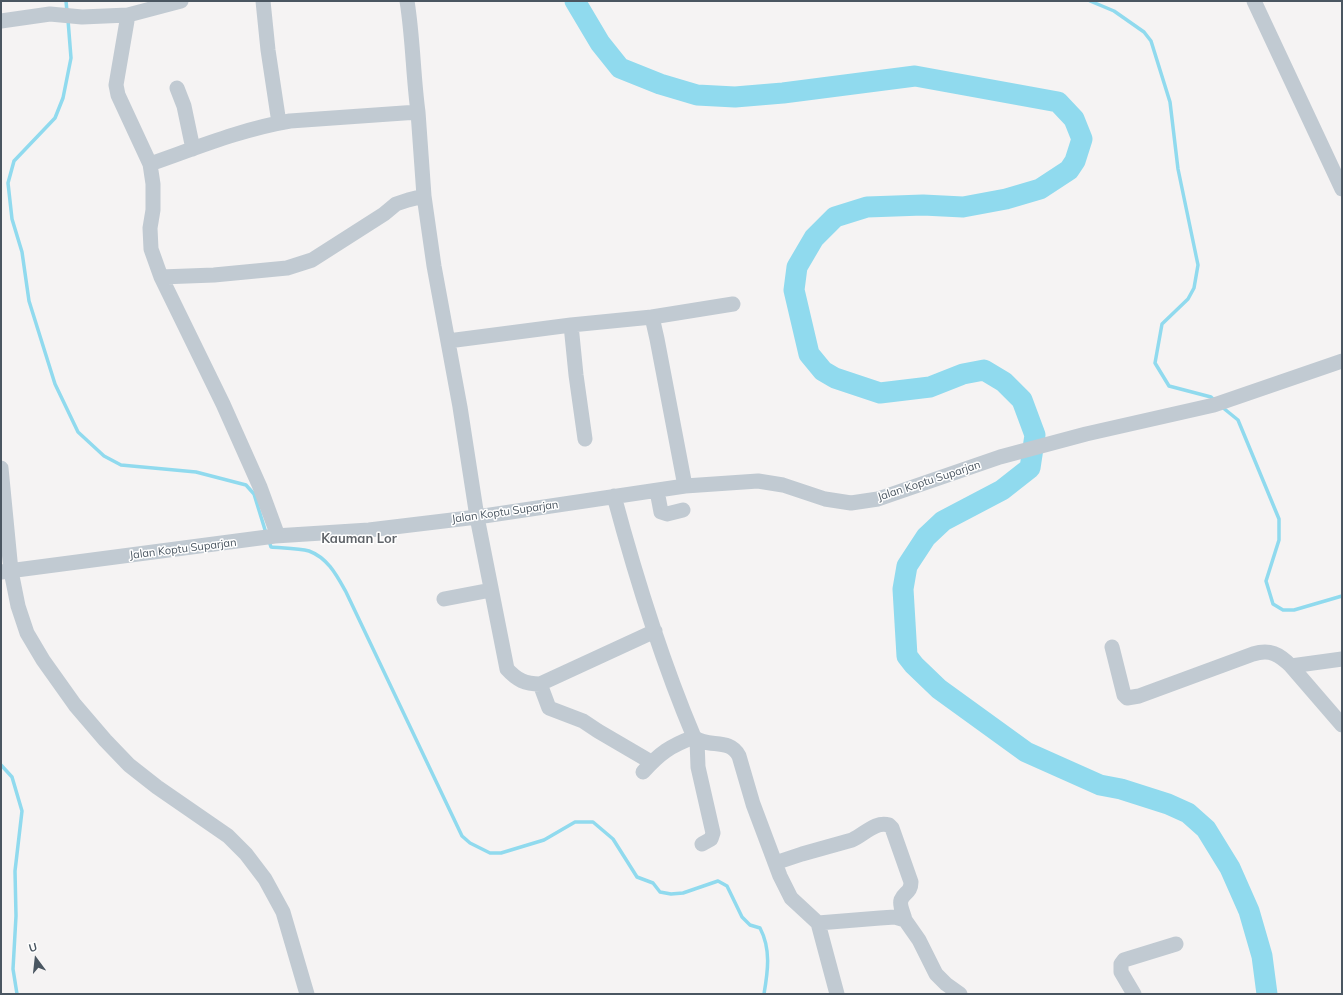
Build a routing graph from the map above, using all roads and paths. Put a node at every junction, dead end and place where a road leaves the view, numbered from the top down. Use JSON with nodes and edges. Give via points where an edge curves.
{"nodes":[{"id":1,"x":181,"y":1,"type":"edge"},
{"id":2,"x":263,"y":1,"type":"edge"},
{"id":3,"x":407,"y":1,"type":"edge"},
{"id":4,"x":1254,"y":1,"type":"edge"},
{"id":5,"x":128,"y":15,"type":"junction"},
{"id":6,"x":1,"y":21,"type":"edge"},
{"id":7,"x":177,"y":88,"type":"dead end"},
{"id":8,"x":418,"y":112,"type":"junction"},
{"id":9,"x":279,"y":123,"type":"junction"},
{"id":10,"x":193,"y":149,"type":"junction"},
{"id":11,"x":150,"y":164,"type":"junction"},
{"id":12,"x":1342,"y":189,"type":"edge"},
{"id":13,"x":424,"y":196,"type":"junction"},
{"id":14,"x":161,"y":277,"type":"junction"},
{"id":15,"x":733,"y":304,"type":"dead end"},
{"id":16,"x":652,"y":317,"type":"junction"},
{"id":17,"x":570,"y":325,"type":"junction"},
{"id":18,"x":448,"y":341,"type":"junction"},
{"id":19,"x":1342,"y":361,"type":"edge"},
{"id":20,"x":585,"y":439,"type":"dead end"},
{"id":21,"x":1,"y":468,"type":"edge"},
{"id":22,"x":685,"y":486,"type":"junction"},
{"id":23,"x":657,"y":491,"type":"junction"},
{"id":24,"x":614,"y":496,"type":"junction"},
{"id":25,"x":683,"y":510,"type":"dead end"},
{"id":26,"x":477,"y":517,"type":"junction"},
{"id":27,"x":277,"y":536,"type":"junction"},
{"id":28,"x":6,"y":572,"type":"edge"},
{"id":29,"x":491,"y":590,"type":"junction"},
{"id":30,"x":444,"y":599,"type":"dead end"},
{"id":31,"x":655,"y":631,"type":"junction"},
{"id":32,"x":1112,"y":647,"type":"dead end"},
{"id":33,"x":1342,"y":659,"type":"edge"},
{"id":34,"x":1291,"y":666,"type":"junction"},
{"id":35,"x":540,"y":684,"type":"junction"},
{"id":36,"x":1342,"y":725,"type":"edge"},
{"id":37,"x":696,"y":738,"type":"junction"},
{"id":38,"x":702,"y":844,"type":"dead end"},
{"id":39,"x":775,"y":863,"type":"junction"},
{"id":40,"x":905,"y":920,"type":"junction"},
{"id":41,"x":818,"y":923,"type":"junction"},
{"id":42,"x":1176,"y":944,"type":"dead end"},
{"id":43,"x":307,"y":994,"type":"edge"},
{"id":44,"x":837,"y":994,"type":"edge"},
{"id":45,"x":960,"y":994,"type":"edge"},
{"id":46,"x":1134,"y":994,"type":"edge"}],
"edges":[{"from":1,"to":5,"type":"street"},
{"from":2,"to":9,"type":"street"},
{"from":3,"to":8,"type":"street"},
{"from":4,"to":12,"type":"street"},
{"from":5,"to":6,"type":"street","via":[[50,14]]},
{"from":5,"to":11,"type":"street","via":[[116,85],[118,95]]},
{"from":7,"to":10,"type":"street","via":[[184,106]]},
{"from":8,"to":9,"type":"street"},
{"from":8,"to":13,"type":"street"},
{"from":9,"to":10,"type":"street"},
{"from":10,"to":11,"type":"street"},
{"from":11,"to":14,"type":"street","via":[[153,184],[150,228],[152,249]]},
{"from":13,"to":14,"type":"street","via":[[396,204],[312,260],[287,268]]},
{"from":13,"to":18,"type":"street"},
{"from":14,"to":27,"type":"street","via":[[223,404],[260,487]]},
{"from":15,"to":16,"type":"street"},
{"from":16,"to":17,"type":"street"},
{"from":16,"to":22,"type":"street"},
{"from":17,"to":18,"type":"street"},
{"from":17,"to":20,"type":"street"},
{"from":18,"to":26,"type":"street"},
{"from":19,"to":22,"type":"street","name":"Jalan Koptu Suparjan","via":[[1214,405],[1086,434],[1000,457],[878,499],[851,502],[825,499],[783,485],[758,481]]},
{"from":21,"to":28,"type":"street"},
{"from":22,"to":23,"type":"street","name":"Jalan Koptu Suparjan"},
{"from":23,"to":24,"type":"street","name":"Jalan Koptu Suparjan"},
{"from":23,"to":25,"type":"street","via":[[661,512],[667,514]]},
{"from":24,"to":26,"type":"street","name":"Jalan Koptu Suparjan"},
{"from":24,"to":31,"type":"street"},
{"from":26,"to":27,"type":"street","name":"Jalan Koptu Suparjan","via":[[369,530]]},
{"from":26,"to":29,"type":"street"},
{"from":27,"to":28,"type":"street","name":"Jalan Koptu Suparjan"},
{"from":28,"to":43,"type":"street","via":[[28,633],[43,660],[75,705],[129,765],[228,836],[266,879],[284,912]]},
{"from":29,"to":30,"type":"street"},
{"from":29,"to":35,"type":"street","via":[[506,669],[514,677],[529,684]]},
{"from":31,"to":35,"type":"street"},
{"from":31,"to":37,"type":"street"},
{"from":32,"to":34,"type":"street","via":[[1124,695],[1127,698],[1139,696],[1264,651],[1284,658]]},
{"from":33,"to":34,"type":"street"},
{"from":34,"to":36,"type":"street"},
{"from":35,"to":37,"type":"street","via":[[549,708],[583,721],[647,767],[676,743]]},
{"from":37,"to":38,"type":"street","via":[[698,767],[713,834],[711,839]]},
{"from":37,"to":39,"type":"street","via":[[731,746],[736,750]]},
{"from":39,"to":40,"type":"street","via":[[852,840],[874,826],[889,825],[911,882],[909,891],[901,901]]},
{"from":39,"to":41,"type":"street","via":[[791,898]]},
{"from":40,"to":41,"type":"street","via":[[895,917]]},
{"from":40,"to":45,"type":"street","via":[[919,940],[936,974]]},
{"from":41,"to":44,"type":"street"},
{"from":42,"to":46,"type":"street","via":[[1124,960],[1121,972]]}]}
